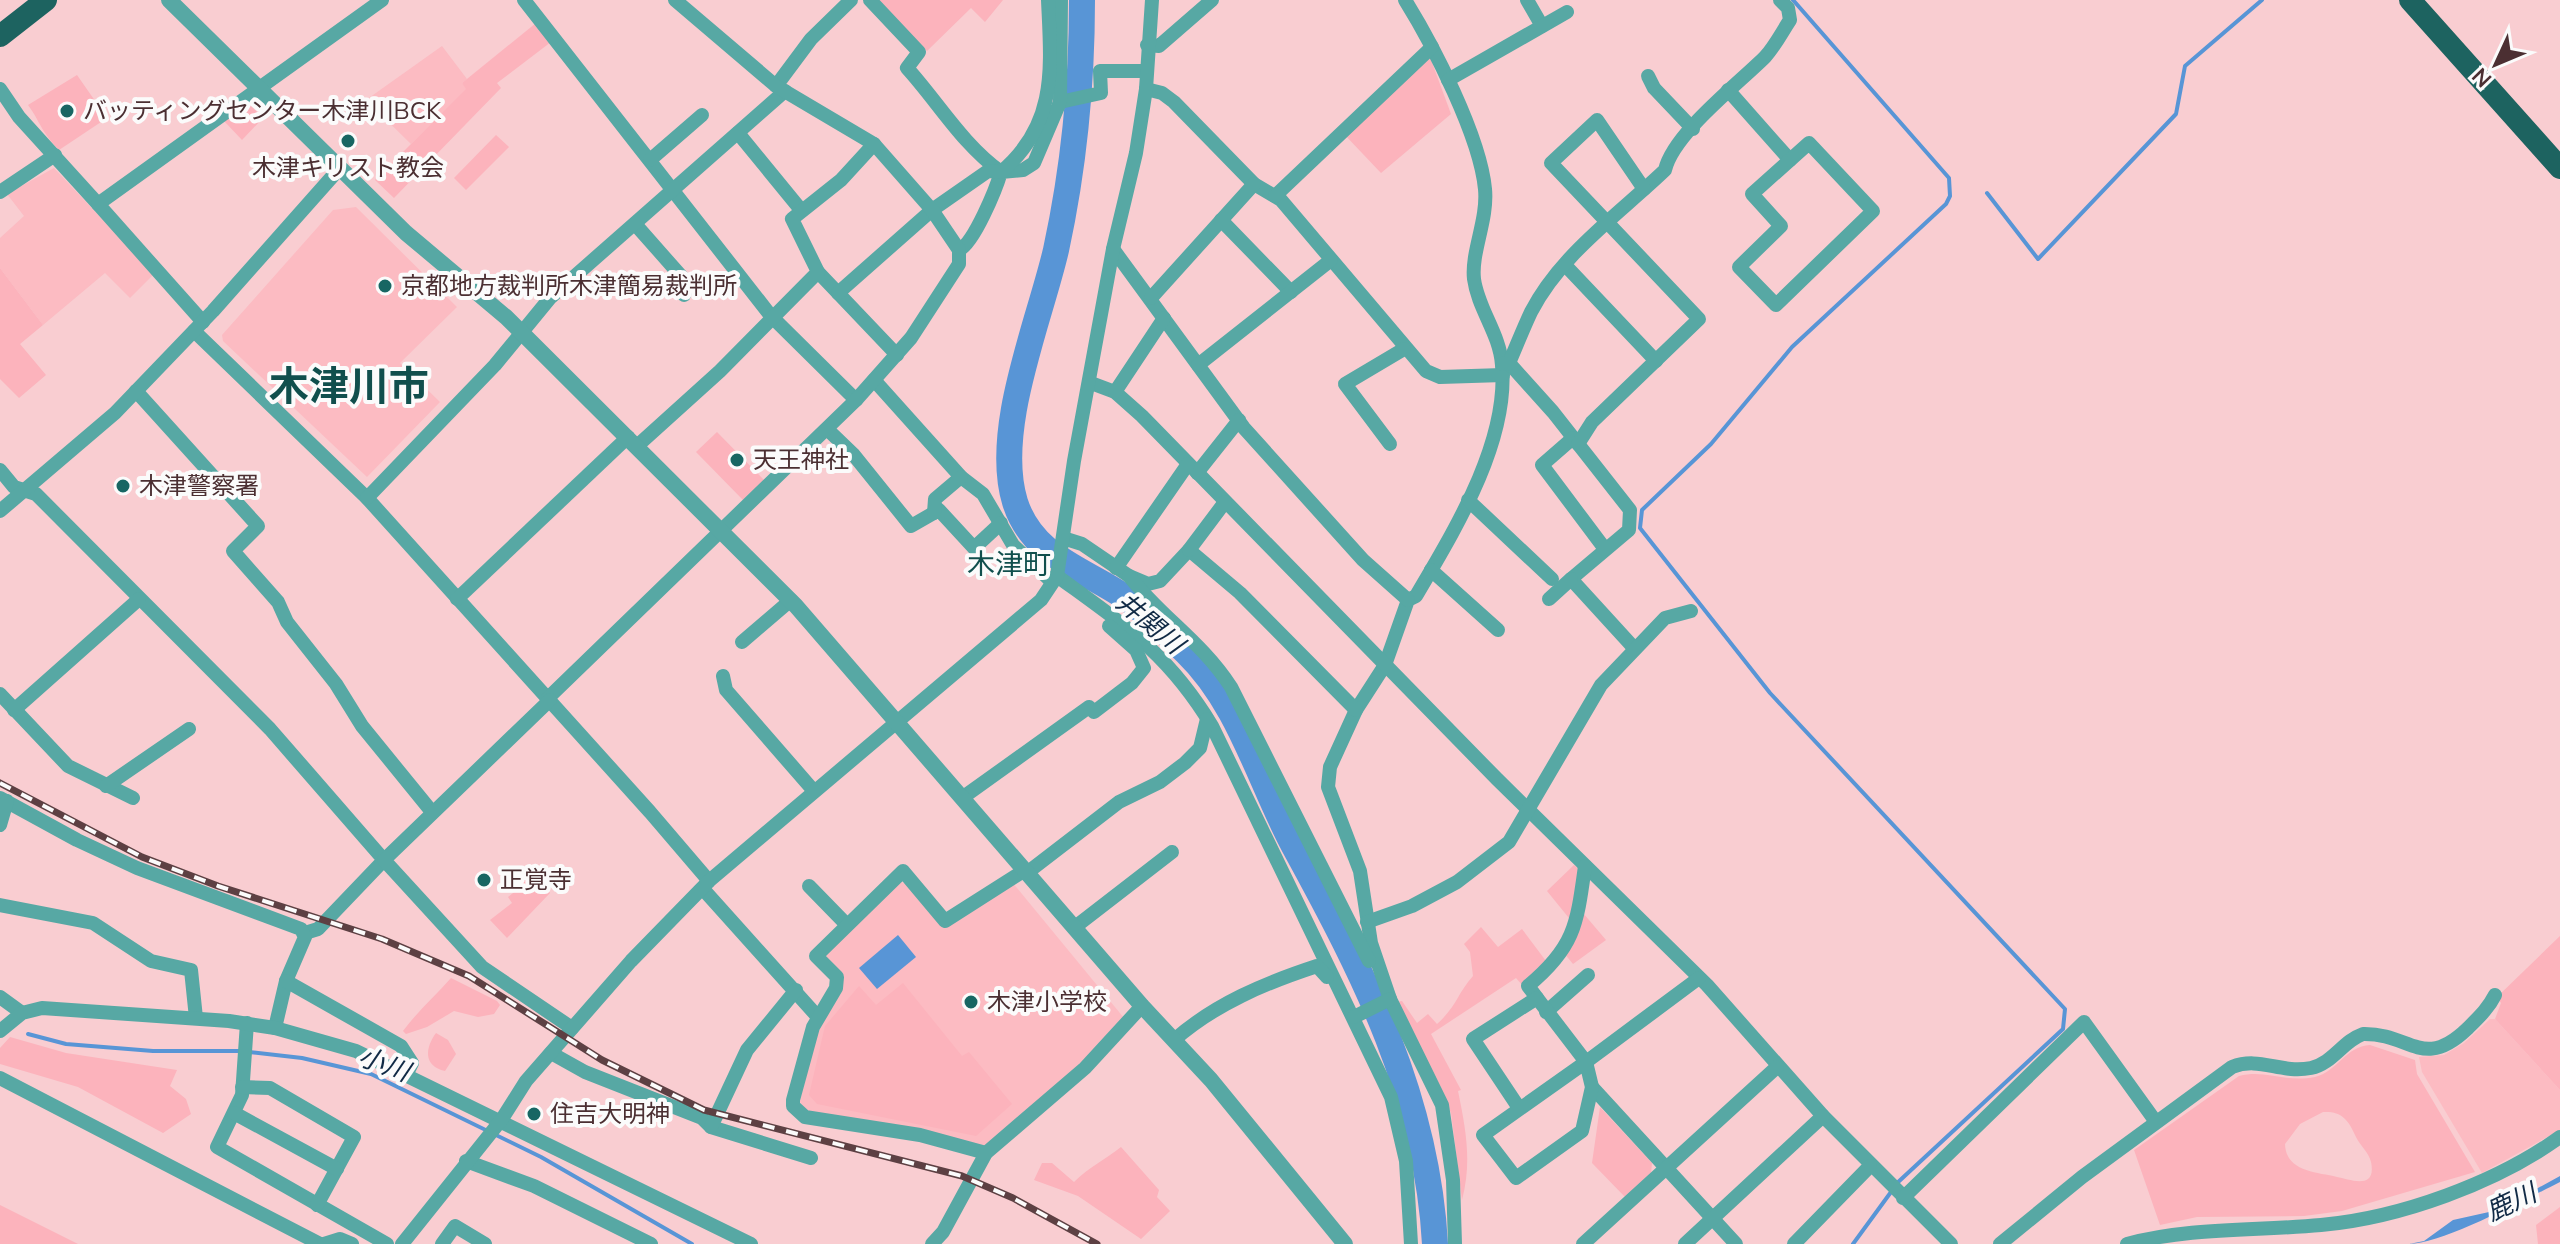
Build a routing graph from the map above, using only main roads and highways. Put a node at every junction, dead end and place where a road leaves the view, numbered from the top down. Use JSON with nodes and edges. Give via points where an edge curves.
{"nodes":[{"id":1,"x":46,"y":0,"type":"edge"},
{"id":2,"x":2410,"y":0,"type":"edge"},
{"id":3,"x":0,"y":36,"type":"edge"},
{"id":4,"x":2560,"y":168,"type":"edge"}],
"edges":[{"from":1,"to":3,"type":"highway"},
{"from":2,"to":4,"type":"highway"}]}
